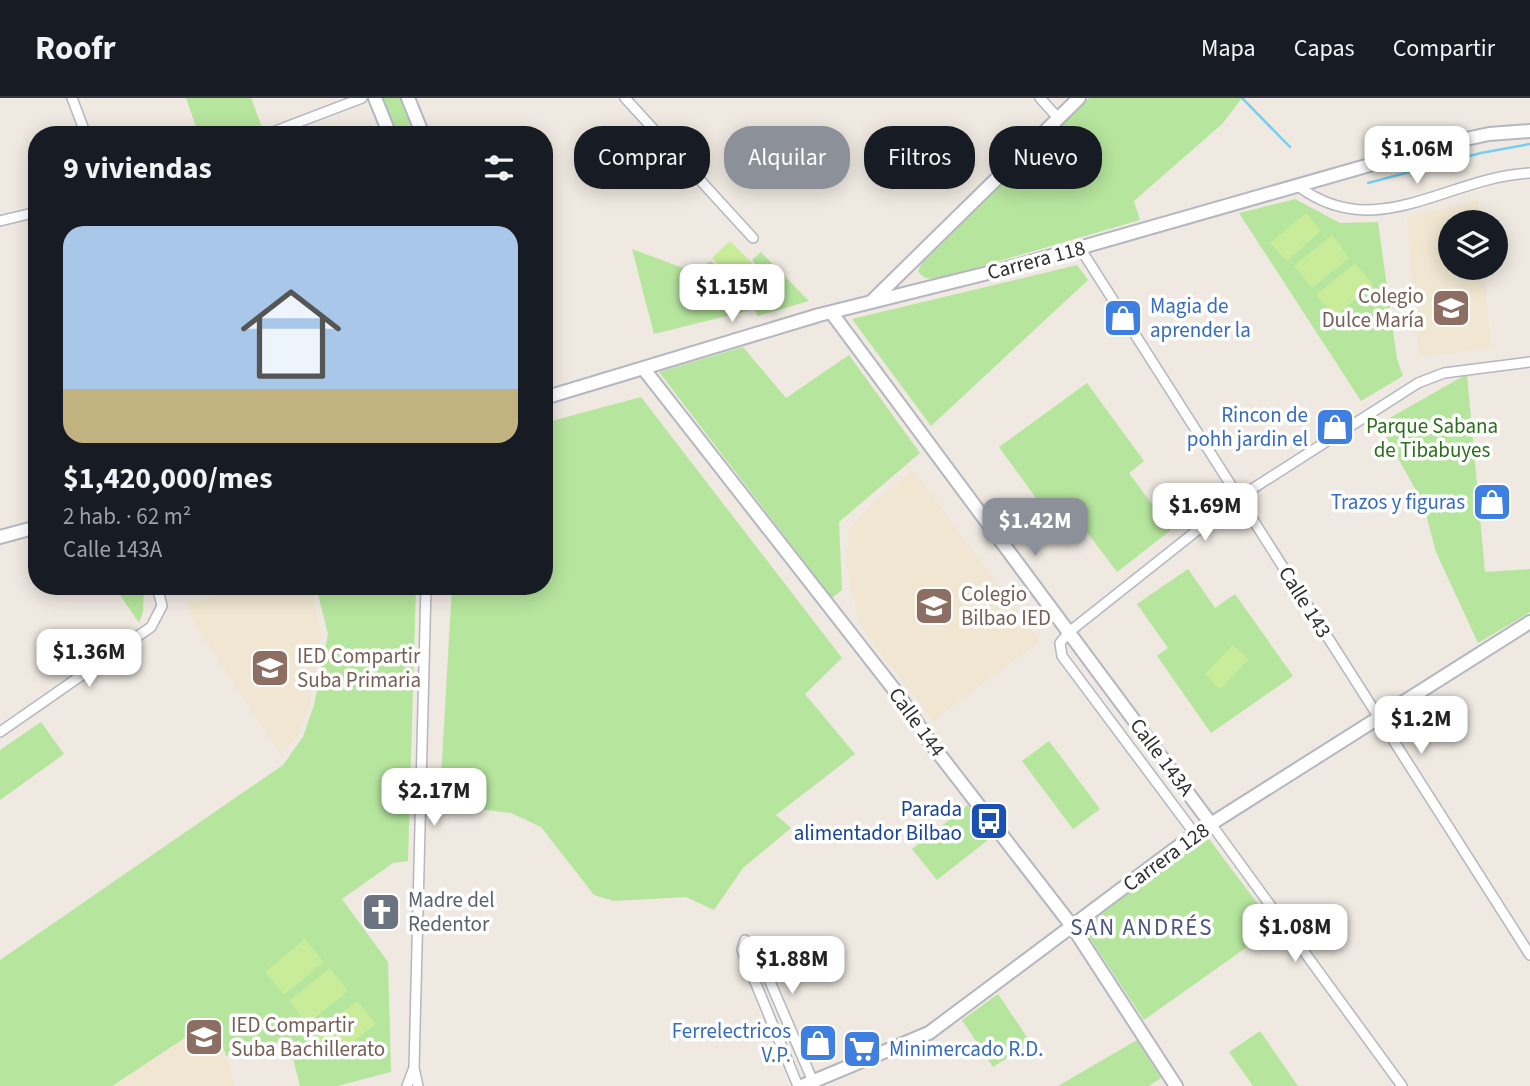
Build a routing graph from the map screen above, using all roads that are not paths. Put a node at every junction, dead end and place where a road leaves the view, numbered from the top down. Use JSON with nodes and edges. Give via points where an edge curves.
{"nodes":[{"id":1,"x":72,"y":98,"type":"edge"},
{"id":2,"x":362,"y":98,"type":"edge"},
{"id":3,"x":375,"y":98,"type":"edge"},
{"id":4,"x":408,"y":98,"type":"edge"},
{"id":5,"x":625,"y":98,"type":"edge"},
{"id":6,"x":1040,"y":98,"type":"edge"},
{"id":7,"x":1079,"y":98,"type":"edge"},
{"id":8,"x":1059,"y":119,"type":"junction"},
{"id":9,"x":83,"y":126,"type":"edge"},
{"id":10,"x":289,"y":126,"type":"edge"},
{"id":11,"x":386,"y":126,"type":"edge"},
{"id":12,"x":419,"y":126,"type":"edge"},
{"id":13,"x":1530,"y":131,"type":"edge"},
{"id":14,"x":1530,"y":173,"type":"edge"},
{"id":15,"x":1298,"y":186,"type":"junction"},
{"id":16,"x":28,"y":214,"type":"edge"},
{"id":17,"x":0,"y":221,"type":"edge"},
{"id":18,"x":753,"y":238,"type":"dead end"},
{"id":19,"x":1080,"y":248,"type":"junction"},
{"id":20,"x":908,"y":267,"type":"junction"},
{"id":21,"x":920,"y":290,"type":"junction"},
{"id":22,"x":871,"y":303,"type":"junction"},
{"id":23,"x":831,"y":312,"type":"junction"},
{"id":24,"x":1530,"y":362,"type":"edge"},
{"id":25,"x":643,"y":368,"type":"junction"},
{"id":26,"x":553,"y":395,"type":"edge"},
{"id":27,"x":1238,"y":498,"type":"junction"},
{"id":28,"x":28,"y":529,"type":"edge"},
{"id":29,"x":0,"y":537,"type":"edge"},
{"id":30,"x":160,"y":595,"type":"edge"},
{"id":31,"x":426,"y":595,"type":"edge"},
{"id":32,"x":1530,"y":622,"type":"edge"},
{"id":33,"x":1069,"y":632,"type":"junction"},
{"id":34,"x":1379,"y":719,"type":"junction"},
{"id":35,"x":0,"y":732,"type":"edge"},
{"id":36,"x":1211,"y":824,"type":"junction"},
{"id":37,"x":1195,"y":834,"type":"junction"},
{"id":38,"x":1072,"y":926,"type":"junction"},
{"id":39,"x":1530,"y":932,"type":"edge"},
{"id":40,"x":1520,"y":939,"type":"junction"},
{"id":41,"x":1530,"y":955,"type":"edge"},
{"id":42,"x":414,"y":1068,"type":"junction"},
{"id":43,"x":807,"y":1085,"type":"edge"},
{"id":44,"x":407,"y":1086,"type":"edge"},
{"id":45,"x":418,"y":1086,"type":"edge"},
{"id":46,"x":1176,"y":1086,"type":"edge"},
{"id":47,"x":1402,"y":1086,"type":"edge"}],
"edges":[{"from":1,"to":9,"type":"street"},
{"from":2,"to":10,"type":"street"},
{"from":3,"to":11,"type":"street"},
{"from":4,"to":12,"type":"street"},
{"from":5,"to":18,"type":"street"},
{"from":6,"to":8,"type":"street"},
{"from":7,"to":8,"type":"street"},
{"from":8,"to":20,"type":"street"},
{"from":13,"to":15,"type":"street","name":"Carrera 118","via":[[1453,142]]},
{"from":14,"to":15,"type":"street","via":[[1488,180],[1380,211],[1334,208]]},
{"from":15,"to":19,"type":"street","name":"Carrera 118"},
{"from":16,"to":17,"type":"street"},
{"from":19,"to":21,"type":"street","name":"Carrera 118"},
{"from":19,"to":27,"type":"street","name":"Calle 143"},
{"from":20,"to":21,"type":"street","via":[[909,281]]},
{"from":20,"to":22,"type":"street"},
{"from":21,"to":22,"type":"street","name":"Carrera 118"},
{"from":22,"to":23,"type":"street","name":"Carrera 118"},
{"from":23,"to":25,"type":"street","name":"Carrera 118"},
{"from":23,"to":33,"type":"street","name":"Calle 143A"},
{"from":24,"to":27,"type":"street","via":[[1444,373],[1418,383]]},
{"from":25,"to":26,"type":"street","name":"Carrera 118"},
{"from":25,"to":38,"type":"street","name":"Calle 144"},
{"from":27,"to":33,"type":"street"},
{"from":27,"to":34,"type":"street","name":"Calle 143"},
{"from":28,"to":29,"type":"street"},
{"from":30,"to":35,"type":"street","via":[[162,606],[156,621],[144,633]]},
{"from":31,"to":42,"type":"street"},
{"from":32,"to":34,"type":"street","name":"Carrera 128"},
{"from":33,"to":36,"type":"street","name":"Calle 143A"},
{"from":33,"to":37,"type":"street","name":"Calle 143A","via":[[1060,643],[1062,656]]},
{"from":34,"to":36,"type":"street","name":"Carrera 128"},
{"from":34,"to":40,"type":"street","name":"Calle 143"},
{"from":36,"to":37,"type":"street","name":"Carrera 128"},
{"from":36,"to":47,"type":"street","name":"Calle 143A"},
{"from":37,"to":38,"type":"street","name":"Carrera 128"},
{"from":38,"to":43,"type":"street","name":"Carrera 128","via":[[929,1033]]},
{"from":38,"to":46,"type":"street","name":"Calle 144"},
{"from":39,"to":40,"type":"street"},
{"from":40,"to":41,"type":"street","name":"Calle 143"},
{"from":42,"to":44,"type":"street"},
{"from":42,"to":45,"type":"street"},
{"from":43,"to":43,"type":"street","via":[[755,947],[745,940],[742,950]]}]}
